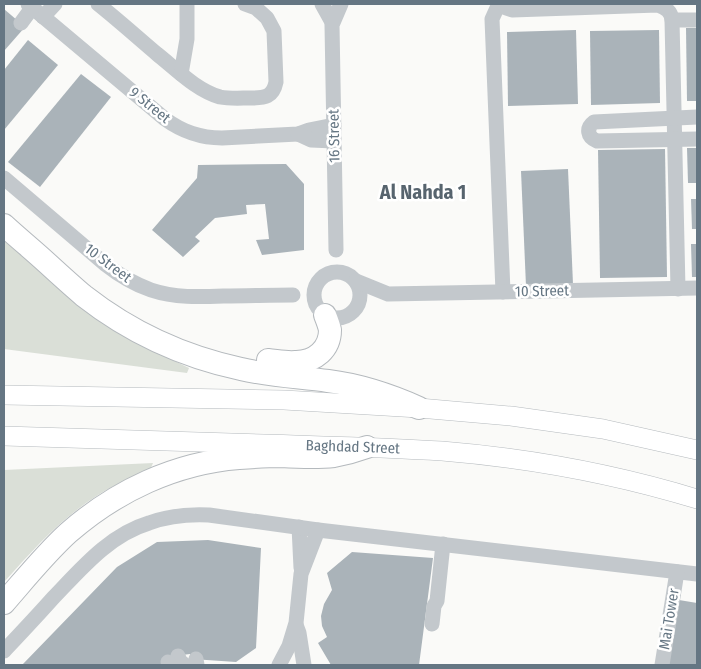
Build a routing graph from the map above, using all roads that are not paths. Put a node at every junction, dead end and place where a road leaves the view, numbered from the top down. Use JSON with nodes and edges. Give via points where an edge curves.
{"nodes":[{"id":1,"x":55,"y":4,"type":"edge"},
{"id":2,"x":98,"y":4,"type":"edge"},
{"id":3,"x":187,"y":4,"type":"edge"},
{"id":4,"x":245,"y":4,"type":"edge"},
{"id":5,"x":322,"y":4,"type":"edge"},
{"id":6,"x":341,"y":4,"type":"edge"},
{"id":7,"x":503,"y":4,"type":"edge"},
{"id":8,"x":28,"y":12,"type":"edge"},
{"id":9,"x":672,"y":20,"type":"junction"},
{"id":10,"x":697,"y":20,"type":"edge"},
{"id":11,"x":332,"y":22,"type":"junction"},
{"id":12,"x":181,"y":74,"type":"junction"},
{"id":13,"x":697,"y":117,"type":"edge"},
{"id":14,"x":674,"y":118,"type":"junction"},
{"id":15,"x":334,"y":125,"type":"junction"},
{"id":16,"x":298,"y":134,"type":"junction"},
{"id":17,"x":697,"y":138,"type":"edge"},
{"id":18,"x":674,"y":139,"type":"junction"},
{"id":19,"x":334,"y":141,"type":"junction"},
{"id":20,"x":4,"y":178,"type":"edge"},
{"id":21,"x":4,"y":225,"type":"edge"},
{"id":22,"x":336,"y":250,"type":"junction"},
{"id":23,"x":46,"y":262,"type":"junction"},
{"id":24,"x":354,"y":279,"type":"junction"},
{"id":25,"x":320,"y":280,"type":"junction"},
{"id":26,"x":697,"y":288,"type":"edge"},
{"id":27,"x":678,"y":289,"type":"junction"},
{"id":28,"x":503,"y":292,"type":"junction"},
{"id":29,"x":388,"y":294,"type":"junction"},
{"id":30,"x":293,"y":295,"type":"junction"},
{"id":31,"x":321,"y":310,"type":"junction"},
{"id":32,"x":355,"y":310,"type":"junction"},
{"id":33,"x":4,"y":394,"type":"edge"},
{"id":34,"x":419,"y":408,"type":"junction"},
{"id":35,"x":4,"y":436,"type":"edge"},
{"id":36,"x":367,"y":447,"type":"junction"},
{"id":37,"x":697,"y":450,"type":"edge"},
{"id":38,"x":697,"y":487,"type":"edge"},
{"id":39,"x":667,"y":490,"type":"junction"},
{"id":40,"x":697,"y":499,"type":"edge"},
{"id":41,"x":299,"y":527,"type":"junction"},
{"id":42,"x":318,"y":530,"type":"junction"},
{"id":43,"x":442,"y":544,"type":"junction"},
{"id":44,"x":677,"y":572,"type":"junction"},
{"id":45,"x":301,"y":574,"type":"junction"},
{"id":46,"x":697,"y":574,"type":"edge"},
{"id":47,"x":4,"y":603,"type":"edge"},
{"id":48,"x":296,"y":623,"type":"junction"},
{"id":49,"x":432,"y":624,"type":"dead end"},
{"id":50,"x":4,"y":651,"type":"edge"},
{"id":51,"x":279,"y":665,"type":"edge"},
{"id":52,"x":304,"y":665,"type":"edge"},
{"id":53,"x":662,"y":665,"type":"edge"}],
"edges":[{"from":1,"to":8,"type":"street"},
{"from":2,"to":12,"type":"street"},
{"from":3,"to":12,"type":"street","via":[[187,39]]},
{"from":4,"to":12,"type":"street","via":[[256,8],[267,18],[274,31],[276,82],[272,92],[263,98],[220,97]]},
{"from":5,"to":11,"type":"street"},
{"from":6,"to":11,"type":"street"},
{"from":7,"to":9,"type":"street","via":[[512,10],[658,5],[669,11]]},
{"from":7,"to":28,"type":"street","via":[[492,19]]},
{"from":8,"to":16,"type":"street","name":"9 Street","via":[[186,132],[210,138]]},
{"from":9,"to":10,"type":"street"},
{"from":9,"to":14,"type":"street"},
{"from":11,"to":15,"type":"street","name":"16 Street"},
{"from":13,"to":14,"type":"street"},
{"from":14,"to":18,"type":"street"},
{"from":14,"to":18,"type":"street","via":[[594,122],[588,130],[591,138],[597,141]]},
{"from":15,"to":16,"type":"street"},
{"from":15,"to":19,"type":"street","name":"16 Street"},
{"from":16,"to":19,"type":"street","via":[[311,140]]},
{"from":17,"to":18,"type":"street"},
{"from":18,"to":27,"type":"street"},
{"from":19,"to":22,"type":"street","name":"16 Street"},
{"from":20,"to":30,"type":"street","name":"10 Street","via":[[105,264],[135,284],[188,297]]},
{"from":21,"to":23,"type":"highway"},
{"from":22,"to":24,"type":"street"},
{"from":22,"to":25,"type":"street"},
{"from":23,"to":31,"type":"highway","via":[[115,305],[181,336],[267,360],[297,362],[310,360],[322,352],[329,341],[330,328]]},
{"from":23,"to":34,"type":"highway","via":[[105,311],[173,348],[242,370],[365,388]]},
{"from":24,"to":25,"type":"street","via":[[337,272]]},
{"from":24,"to":29,"type":"street"},
{"from":24,"to":32,"type":"street","via":[[360,293]]},
{"from":25,"to":30,"type":"street"},
{"from":25,"to":31,"type":"street","via":[[314,295]]},
{"from":26,"to":27,"type":"street","name":"10 Street"},
{"from":27,"to":28,"type":"street","name":"10 Street"},
{"from":28,"to":29,"type":"street","name":"10 Street"},
{"from":29,"to":32,"type":"street"},
{"from":30,"to":31,"type":"street"},
{"from":31,"to":32,"type":"street","via":[[331,317],[344,317]]},
{"from":33,"to":34,"type":"main road","via":[[275,400]]},
{"from":34,"to":37,"type":"main road","via":[[603,429]]},
{"from":35,"to":36,"type":"main road","name":"Baghdad Street"},
{"from":36,"to":39,"type":"main road","name":"Baghdad Street","via":[[443,451],[518,460]]},
{"from":36,"to":47,"type":"highway","via":[[335,456],[257,456],[211,462],[189,466],[136,486],[96,511],[68,534]]},
{"from":38,"to":39,"type":"main road"},
{"from":39,"to":40,"type":"main road","name":"Baghdad Street"},
{"from":41,"to":42,"type":"street"},
{"from":41,"to":45,"type":"street"},
{"from":41,"to":50,"type":"street","via":[[192,514],[147,523],[103,548]]},
{"from":42,"to":43,"type":"street"},
{"from":42,"to":45,"type":"street"},
{"from":43,"to":44,"type":"street"},
{"from":43,"to":49,"type":"street"},
{"from":44,"to":46,"type":"street"},
{"from":44,"to":53,"type":"street","name":"Mai Tower"},
{"from":45,"to":48,"type":"street"},
{"from":48,"to":51,"type":"street"},
{"from":48,"to":52,"type":"street"}]}
